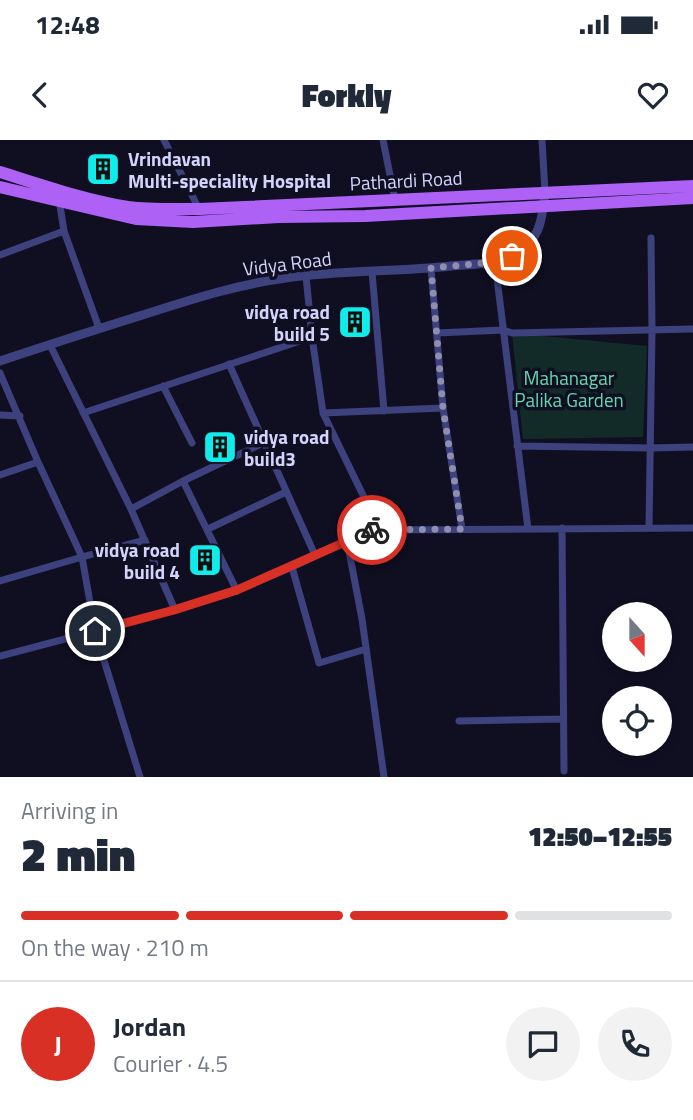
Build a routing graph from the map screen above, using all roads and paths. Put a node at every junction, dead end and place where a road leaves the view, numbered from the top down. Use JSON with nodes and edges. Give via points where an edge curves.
{"nodes":[{"id":1,"x":383,"y":140,"type":"edge"},
{"id":2,"x":542,"y":140,"type":"edge"},
{"id":3,"x":166,"y":141,"type":"edge"},
{"id":4,"x":1,"y":170,"type":"edge"},
{"id":5,"x":693,"y":186,"type":"edge"},
{"id":6,"x":2,"y":187,"type":"edge"},
{"id":7,"x":545,"y":192,"type":"junction"},
{"id":8,"x":59,"y":196,"type":"junction"},
{"id":9,"x":693,"y":198,"type":"edge"},
{"id":10,"x":395,"y":200,"type":"junction"},
{"id":11,"x":543,"y":206,"type":"junction"},
{"id":12,"x":202,"y":215,"type":"junction"},
{"id":13,"x":64,"y":232,"type":"junction"},
{"id":14,"x":651,"y":238,"type":"dead end"},
{"id":15,"x":0,"y":255,"type":"edge"},
{"id":16,"x":495,"y":262,"type":"junction"},
{"id":17,"x":431,"y":268,"type":"junction"},
{"id":18,"x":372,"y":272,"type":"junction"},
{"id":19,"x":306,"y":276,"type":"junction"},
{"id":20,"x":99,"y":328,"type":"junction"},
{"id":21,"x":693,"y":329,"type":"edge"},
{"id":22,"x":652,"y":330,"type":"junction"},
{"id":23,"x":503,"y":331,"type":"junction"},
{"id":24,"x":437,"y":333,"type":"junction"},
{"id":25,"x":312,"y":337,"type":"junction"},
{"id":26,"x":50,"y":345,"type":"junction"},
{"id":27,"x":0,"y":361,"type":"edge"},
{"id":28,"x":229,"y":364,"type":"junction"},
{"id":29,"x":0,"y":373,"type":"edge"},
{"id":30,"x":163,"y":386,"type":"junction"},
{"id":31,"x":443,"y":408,"type":"junction"},
{"id":32,"x":384,"y":411,"type":"junction"},
{"id":33,"x":83,"y":413,"type":"junction"},
{"id":34,"x":323,"y":413,"type":"junction"},
{"id":35,"x":0,"y":415,"type":"edge"},
{"id":36,"x":20,"y":416,"type":"junction"},
{"id":37,"x":192,"y":443,"type":"dead end"},
{"id":38,"x":263,"y":443,"type":"junction"},
{"id":39,"x":517,"y":446,"type":"junction"},
{"id":40,"x":693,"y":447,"type":"edge"},
{"id":41,"x":650,"y":448,"type":"junction"},
{"id":42,"x":38,"y":462,"type":"junction"},
{"id":43,"x":0,"y":475,"type":"edge"},
{"id":44,"x":183,"y":481,"type":"junction"},
{"id":45,"x":286,"y":492,"type":"junction"},
{"id":46,"x":131,"y":509,"type":"junction"},
{"id":47,"x":562,"y":528,"type":"junction"},
{"id":48,"x":649,"y":528,"type":"junction"},
{"id":49,"x":693,"y":528,"type":"edge"},
{"id":50,"x":208,"y":529,"type":"junction"},
{"id":51,"x":462,"y":529,"type":"junction"},
{"id":52,"x":528,"y":529,"type":"junction"},
{"id":53,"x":380,"y":530,"type":"junction"},
{"id":54,"x":145,"y":540,"type":"junction"},
{"id":55,"x":347,"y":541,"type":"junction"},
{"id":56,"x":315,"y":555,"type":"junction"},
{"id":57,"x":82,"y":557,"type":"junction"},
{"id":58,"x":292,"y":567,"type":"junction"},
{"id":59,"x":0,"y":581,"type":"edge"},
{"id":60,"x":237,"y":590,"type":"junction"},
{"id":61,"x":174,"y":610,"type":"junction"},
{"id":62,"x":95,"y":631,"type":"junction"},
{"id":63,"x":366,"y":649,"type":"junction"},
{"id":64,"x":0,"y":656,"type":"edge"},
{"id":65,"x":563,"y":719,"type":"junction"},
{"id":66,"x":459,"y":721,"type":"dead end"},
{"id":67,"x":564,"y":771,"type":"dead end"},
{"id":68,"x":140,"y":777,"type":"edge"},
{"id":69,"x":384,"y":777,"type":"edge"}],
"edges":[{"from":1,"to":10,"type":"street"},
{"from":2,"to":7,"type":"street"},
{"from":3,"to":12,"type":"street"},
{"from":4,"to":6,"type":"street"},
{"from":4,"to":8,"type":"main road","name":"Pathardi Road"},
{"from":5,"to":7,"type":"main road","name":"Pathardi Road"},
{"from":6,"to":8,"type":"main road"},
{"from":7,"to":10,"type":"main road","name":"Pathardi Road"},
{"from":7,"to":11,"type":"street","name":"Vidya Road"},
{"from":8,"to":12,"type":"main road","name":"Pathardi Road"},
{"from":8,"to":13,"type":"street"},
{"from":9,"to":11,"type":"main road"},
{"from":10,"to":12,"type":"main road","name":"Pathardi Road"},
{"from":11,"to":12,"type":"main road","via":[[365,216]]},
{"from":11,"to":16,"type":"street","name":"Vidya Road","via":[[531,243]]},
{"from":13,"to":15,"type":"street"},
{"from":13,"to":20,"type":"street"},
{"from":14,"to":22,"type":"street"},
{"from":16,"to":17,"type":"street","name":"Vidya Road"},
{"from":16,"to":23,"type":"street"},
{"from":17,"to":18,"type":"street","name":"Vidya Road"},
{"from":17,"to":24,"type":"street"},
{"from":18,"to":19,"type":"street","name":"Vidya Road"},
{"from":18,"to":32,"type":"street"},
{"from":19,"to":20,"type":"street","name":"Vidya Road","via":[[202,296]]},
{"from":19,"to":25,"type":"street"},
{"from":20,"to":26,"type":"street","name":"Vidya Road"},
{"from":21,"to":22,"type":"street"},
{"from":22,"to":23,"type":"street"},
{"from":22,"to":41,"type":"street"},
{"from":23,"to":24,"type":"street"},
{"from":23,"to":39,"type":"street"},
{"from":24,"to":31,"type":"street"},
{"from":25,"to":28,"type":"street"},
{"from":25,"to":34,"type":"street"},
{"from":26,"to":27,"type":"street","name":"Vidya Road"},
{"from":26,"to":33,"type":"street"},
{"from":28,"to":30,"type":"street"},
{"from":28,"to":38,"type":"street"},
{"from":29,"to":36,"type":"street"},
{"from":30,"to":33,"type":"street"},
{"from":30,"to":37,"type":"street"},
{"from":31,"to":32,"type":"street"},
{"from":31,"to":51,"type":"street"},
{"from":32,"to":34,"type":"street"},
{"from":33,"to":46,"type":"street"},
{"from":34,"to":53,"type":"street"},
{"from":35,"to":36,"type":"street"},
{"from":36,"to":42,"type":"street"},
{"from":38,"to":44,"type":"street"},
{"from":38,"to":45,"type":"street"},
{"from":39,"to":41,"type":"street"},
{"from":39,"to":52,"type":"street"},
{"from":40,"to":41,"type":"street"},
{"from":41,"to":48,"type":"street"},
{"from":42,"to":43,"type":"street"},
{"from":42,"to":57,"type":"street"},
{"from":44,"to":46,"type":"street"},
{"from":44,"to":50,"type":"street"},
{"from":45,"to":50,"type":"street"},
{"from":45,"to":56,"type":"street"},
{"from":46,"to":54,"type":"street"},
{"from":47,"to":48,"type":"street"},
{"from":47,"to":52,"type":"street"},
{"from":47,"to":65,"type":"street"},
{"from":48,"to":49,"type":"street"},
{"from":50,"to":60,"type":"street"},
{"from":51,"to":52,"type":"street"},
{"from":51,"to":53,"type":"street"},
{"from":53,"to":55,"type":"street"},
{"from":54,"to":57,"type":"street"},
{"from":54,"to":61,"type":"street"},
{"from":55,"to":56,"type":"street"},
{"from":55,"to":63,"type":"street"},
{"from":56,"to":58,"type":"street"},
{"from":57,"to":59,"type":"street"},
{"from":57,"to":62,"type":"street"},
{"from":58,"to":60,"type":"street"},
{"from":58,"to":63,"type":"street","via":[[319,663]]},
{"from":60,"to":61,"type":"street"},
{"from":61,"to":62,"type":"street"},
{"from":62,"to":64,"type":"street"},
{"from":62,"to":68,"type":"street"},
{"from":63,"to":69,"type":"street"},
{"from":65,"to":66,"type":"street"},
{"from":65,"to":67,"type":"street"}]}
